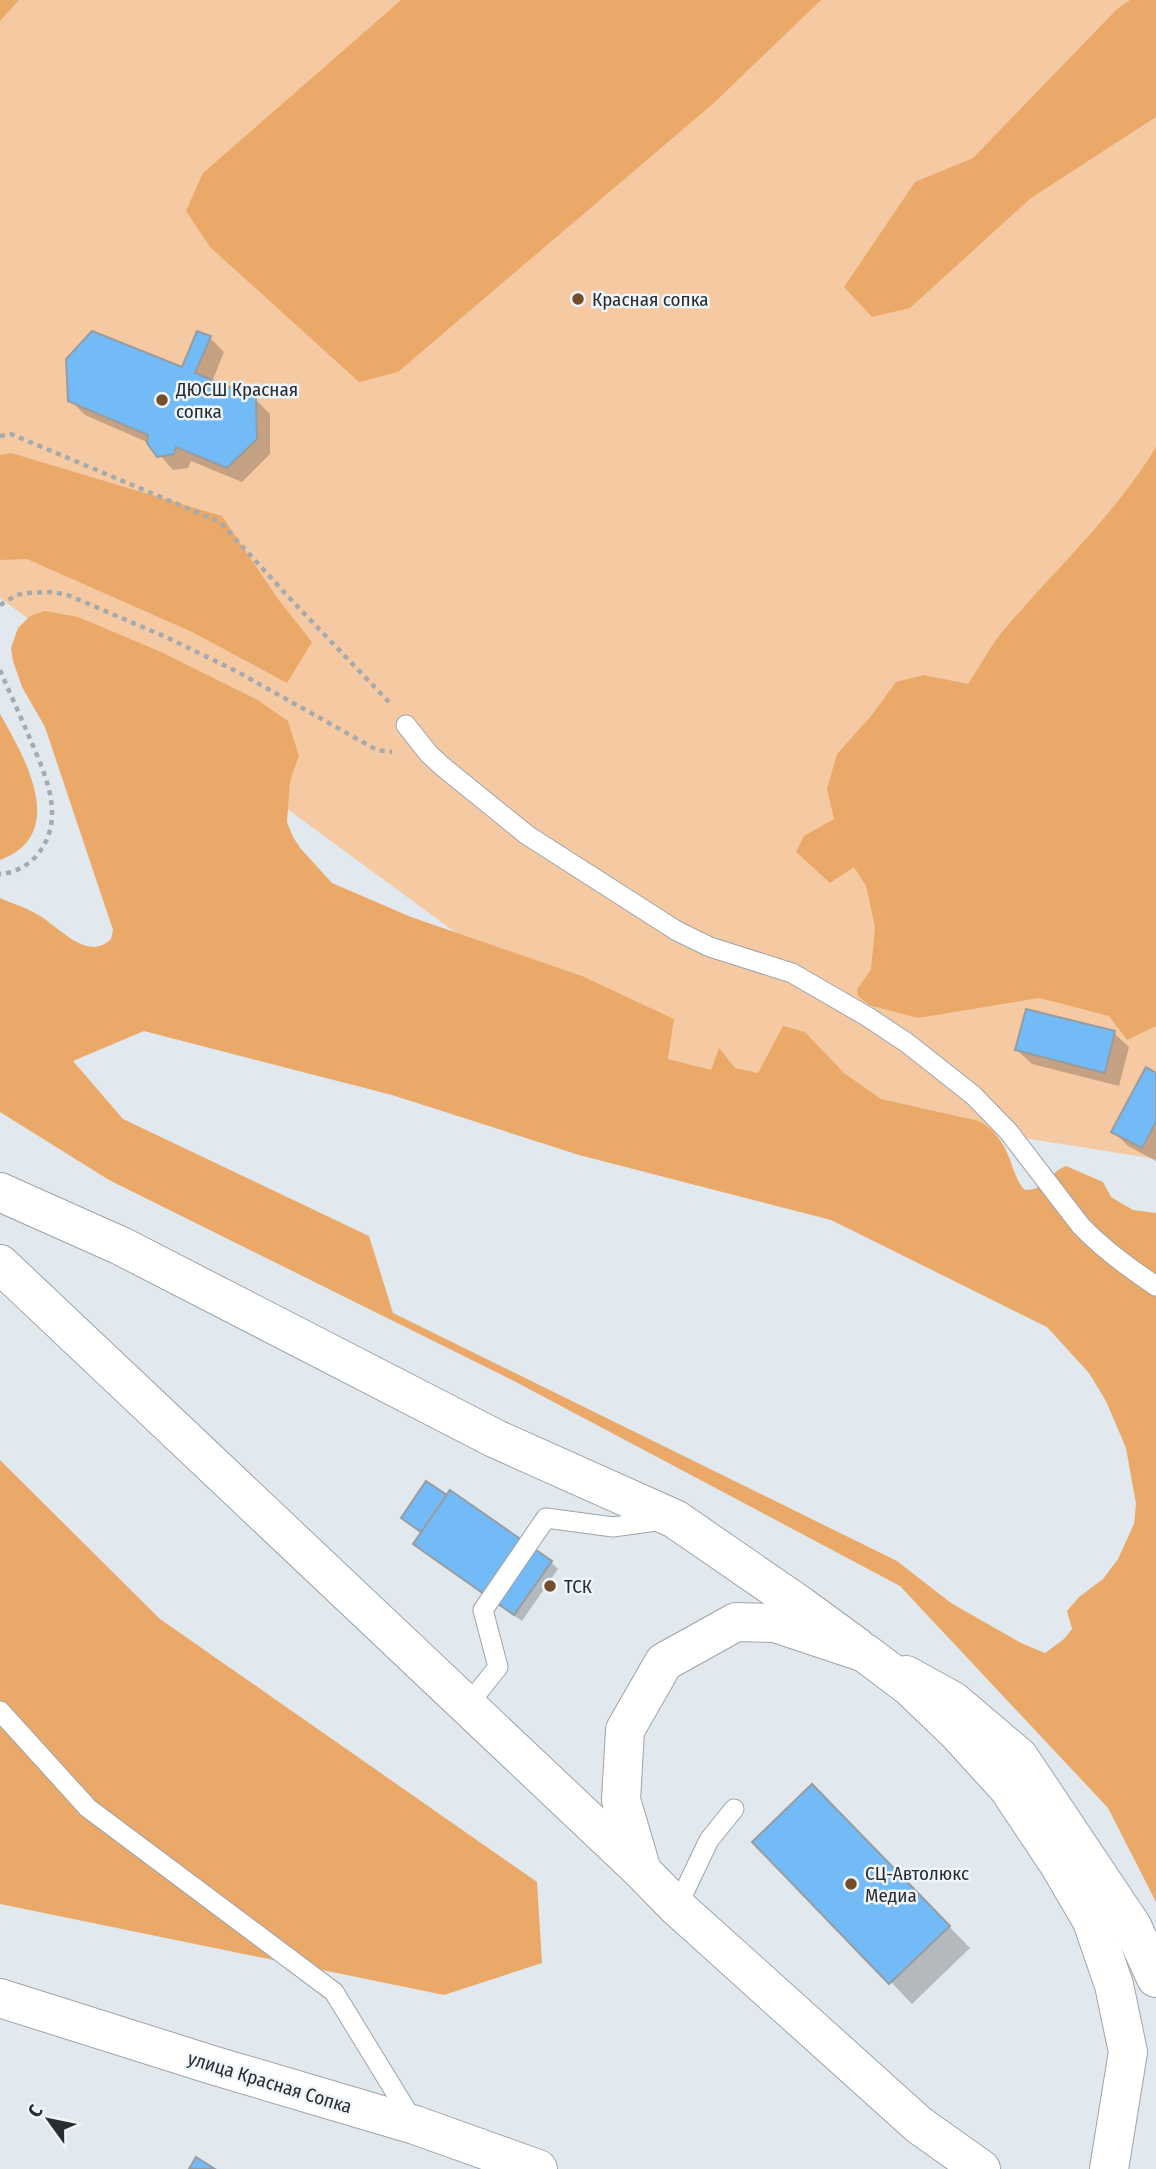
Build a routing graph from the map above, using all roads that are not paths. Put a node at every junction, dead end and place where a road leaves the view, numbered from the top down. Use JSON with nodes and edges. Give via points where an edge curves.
{"nodes":[{"id":1,"x":406,"y":725,"type":"road end"},
{"id":2,"x":0,"y":1192,"type":"edge"},
{"id":3,"x":0,"y":1264,"type":"edge"},
{"id":4,"x":1156,"y":1286,"type":"edge"},
{"id":5,"x":675,"y":1519,"type":"junction"},
{"id":6,"x":865,"y":1653,"type":"junction"},
{"id":7,"x":467,"y":1706,"type":"junction"},
{"id":8,"x":0,"y":1712,"type":"edge"},
{"id":9,"x":734,"y":1809,"type":"dead end"},
{"id":10,"x":642,"y":1871,"type":"junction"},
{"id":11,"x":677,"y":1907,"type":"junction"},
{"id":12,"x":1156,"y":1978,"type":"edge"},
{"id":13,"x":0,"y":1998,"type":"edge"},
{"id":14,"x":415,"y":2125,"type":"junction"},
{"id":15,"x":538,"y":2169,"type":"edge"},
{"id":16,"x":981,"y":2169,"type":"edge"},
{"id":17,"x":1109,"y":2169,"type":"edge"}],
"edges":[{"from":1,"to":4,"type":"lane","via":[[442,766],[527,835],[677,931],[710,947],[792,973],[907,1043],[973,1095],[1008,1130],[1093,1239]]},
{"from":2,"to":5,"type":"street","via":[[121,1246],[496,1439]]},
{"from":3,"to":7,"type":"street"},
{"from":5,"to":6,"type":"street"},
{"from":5,"to":7,"type":"lane","via":[[613,1527],[546,1518],[483,1610],[498,1667]]},
{"from":6,"to":10,"type":"street","via":[[775,1623],[736,1622],[664,1662],[625,1730],[621,1800]]},
{"from":6,"to":12,"type":"street","via":[[953,1701],[1019,1756],[1132,1926]]},
{"from":6,"to":17,"type":"street","via":[[910,1687],[1008,1788],[1092,1921],[1114,1985],[1128,2052]]},
{"from":7,"to":10,"type":"street"},
{"from":8,"to":14,"type":"lane","via":[[88,1808],[334,1992]]},
{"from":9,"to":11,"type":"lane","via":[[709,1840]]},
{"from":10,"to":11,"type":"street"},
{"from":11,"to":16,"type":"street","via":[[919,2125]]},
{"from":13,"to":14,"type":"street","name":"улица Красная Сопка"},
{"from":14,"to":15,"type":"street","name":"улица Красная Сопка"}]}
